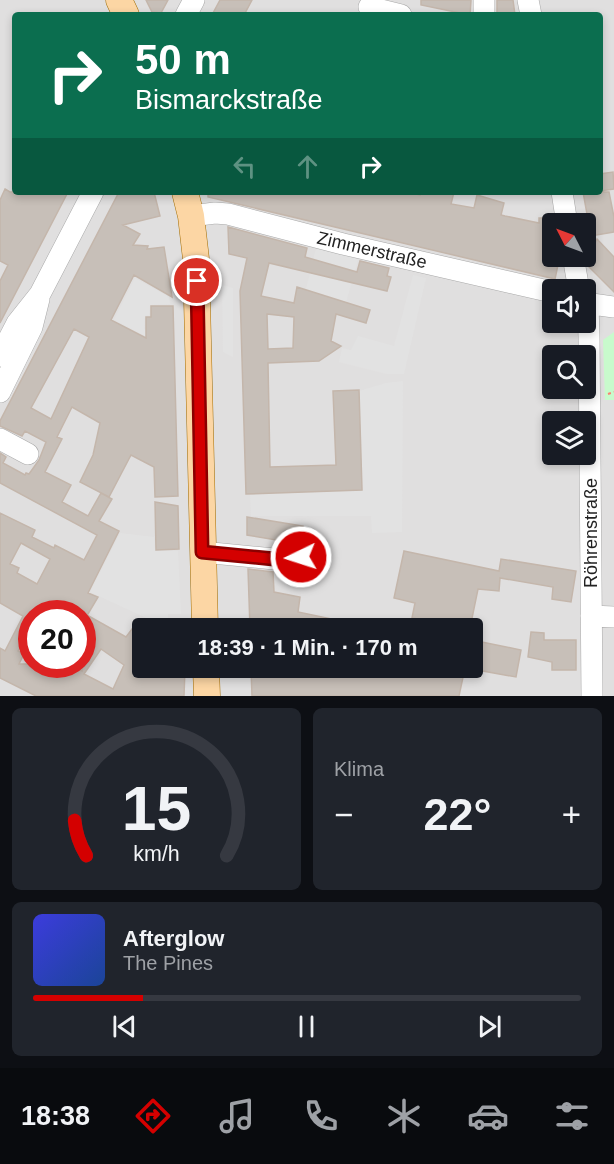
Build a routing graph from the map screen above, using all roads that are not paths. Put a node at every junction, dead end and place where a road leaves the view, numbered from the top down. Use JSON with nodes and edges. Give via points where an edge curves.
{"nodes":[{"id":1,"x":369,"y":8,"type":"dead end"},
{"id":2,"x":387,"y":12,"type":"edge"},
{"id":3,"x":91,"y":195,"type":"edge"},
{"id":4,"x":562,"y":195,"type":"edge"},
{"id":5,"x":188,"y":204,"type":"edge"},
{"id":6,"x":565,"y":213,"type":"edge"},
{"id":7,"x":542,"y":290,"type":"edge"},
{"id":8,"x":40,"y":294,"type":"junction"},
{"id":9,"x":596,"y":302,"type":"edge"},
{"id":10,"x":614,"y":307,"type":"edge"},
{"id":11,"x":585,"y":333,"type":"edge"},
{"id":12,"x":0,"y":356,"type":"edge"},
{"id":13,"x":0,"y":392,"type":"edge"},
{"id":14,"x":0,"y":439,"type":"edge"},
{"id":15,"x":28,"y":453,"type":"dead end"},
{"id":16,"x":202,"y":552,"type":"junction"},
{"id":17,"x":301,"y":557,"type":"dead end"},
{"id":18,"x":591,"y":616,"type":"junction"},
{"id":19,"x":614,"y":617,"type":"edge"},
{"id":20,"x":205,"y":618,"type":"edge"},
{"id":21,"x":206,"y":678,"type":"edge"},
{"id":22,"x":207,"y":696,"type":"edge"},
{"id":23,"x":592,"y":696,"type":"edge"}],
"edges":[{"from":1,"to":2,"type":"street"},
{"from":3,"to":8,"type":"street"},
{"from":4,"to":6,"type":"street"},
{"from":5,"to":7,"type":"street","name":"Zimmerstraße"},
{"from":5,"to":16,"type":"main road","via":[[196,259]]},
{"from":8,"to":12,"type":"street","via":[[17,323]]},
{"from":8,"to":13,"type":"street","via":[[33,327]]},
{"from":9,"to":10,"type":"street"},
{"from":11,"to":18,"type":"street","name":"Röhrenstraße"},
{"from":14,"to":15,"type":"street"},
{"from":16,"to":17,"type":"street","via":[[274,559]]},
{"from":16,"to":20,"type":"main road"},
{"from":18,"to":19,"type":"street"},
{"from":18,"to":23,"type":"street","name":"Röhrenstraße"},
{"from":21,"to":22,"type":"main road"}]}
